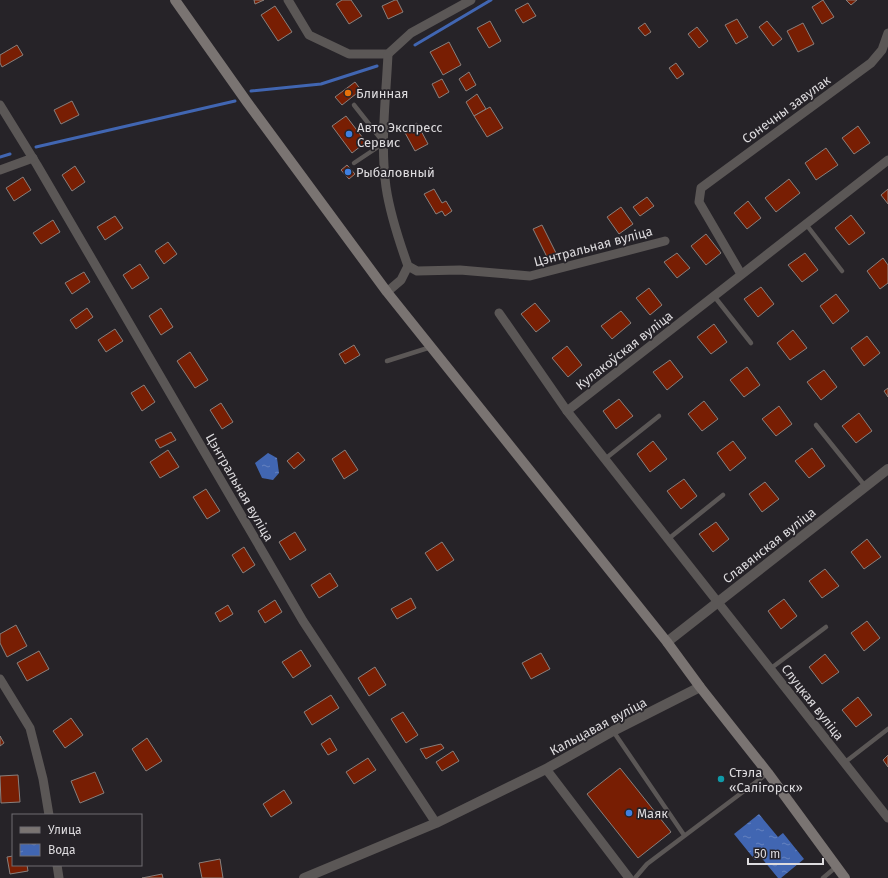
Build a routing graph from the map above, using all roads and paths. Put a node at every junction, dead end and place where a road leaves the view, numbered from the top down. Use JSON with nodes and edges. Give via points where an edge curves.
{"nodes":[{"id":1,"x":175,"y":0,"type":"edge"},
{"id":2,"x":288,"y":0,"type":"edge"},
{"id":3,"x":471,"y":0,"type":"edge"},
{"id":4,"x":888,"y":33,"type":"edge"},
{"id":5,"x":388,"y":54,"type":"junction"},
{"id":6,"x":0,"y":105,"type":"edge"},
{"id":7,"x":354,"y":105,"type":"dead end"},
{"id":8,"x":384,"y":143,"type":"junction"},
{"id":9,"x":33,"y":158,"type":"junction"},
{"id":10,"x":888,"y":160,"type":"edge"},
{"id":11,"x":354,"y":162,"type":"dead end"},
{"id":12,"x":0,"y":170,"type":"edge"},
{"id":13,"x":805,"y":223,"type":"junction"},
{"id":14,"x":665,"y":241,"type":"dead end"},
{"id":15,"x":408,"y":266,"type":"junction"},
{"id":16,"x":739,"y":270,"type":"junction"},
{"id":17,"x":842,"y":271,"type":"dead end"},
{"id":18,"x":387,"y":292,"type":"junction"},
{"id":19,"x":714,"y":295,"type":"junction"},
{"id":20,"x":499,"y":313,"type":"dead end"},
{"id":21,"x":752,"y":343,"type":"dead end"},
{"id":22,"x":431,"y":347,"type":"junction"},
{"id":23,"x":387,"y":361,"type":"dead end"},
{"id":24,"x":567,"y":411,"type":"junction"},
{"id":25,"x":659,"y":416,"type":"dead end"},
{"id":26,"x":816,"y":425,"type":"dead end"},
{"id":27,"x":605,"y":459,"type":"junction"},
{"id":28,"x":888,"y":469,"type":"edge"},
{"id":29,"x":865,"y":486,"type":"junction"},
{"id":30,"x":723,"y":495,"type":"dead end"},
{"id":31,"x":667,"y":540,"type":"junction"},
{"id":32,"x":717,"y":602,"type":"junction"},
{"id":33,"x":826,"y":627,"type":"dead end"},
{"id":34,"x":666,"y":642,"type":"junction"},
{"id":35,"x":770,"y":670,"type":"junction"},
{"id":36,"x":0,"y":679,"type":"edge"},
{"id":37,"x":700,"y":688,"type":"junction"},
{"id":38,"x":888,"y":728,"type":"edge"},
{"id":39,"x":613,"y":731,"type":"junction"},
{"id":40,"x":844,"y":763,"type":"junction"},
{"id":41,"x":546,"y":768,"type":"junction"},
{"id":42,"x":768,"y":773,"type":"junction"},
{"id":43,"x":49,"y":814,"type":"edge"},
{"id":44,"x":888,"y":818,"type":"edge"},
{"id":45,"x":436,"y":823,"type":"junction"},
{"id":46,"x":684,"y":835,"type":"junction"},
{"id":47,"x":57,"y":866,"type":"edge"},
{"id":48,"x":836,"y":867,"type":"junction"},
{"id":49,"x":59,"y":878,"type":"edge"},
{"id":50,"x":304,"y":878,"type":"edge"},
{"id":51,"x":629,"y":878,"type":"edge"},
{"id":52,"x":635,"y":878,"type":"edge"},
{"id":53,"x":823,"y":878,"type":"edge"},
{"id":54,"x":845,"y":878,"type":"edge"}],
"edges":[{"from":1,"to":18,"type":"main road"},
{"from":2,"to":5,"type":"street","via":[[309,35],[349,54]]},
{"from":3,"to":5,"type":"street","via":[[411,33]]},
{"from":4,"to":16,"type":"street","name":"Сонечны завулак","via":[[882,50],[871,63],[701,188],[699,202]]},
{"from":5,"to":8,"type":"street"},
{"from":6,"to":9,"type":"street","name":"Цэнтральная вуліца"},
{"from":7,"to":8,"type":"lane"},
{"from":8,"to":11,"type":"lane"},
{"from":8,"to":15,"type":"street","via":[[386,187]]},
{"from":9,"to":12,"type":"street"},
{"from":9,"to":45,"type":"street","name":"Цэнтральная вуліца","via":[[303,621]]},
{"from":10,"to":13,"type":"street","name":"Кулакоўская вуліца"},
{"from":13,"to":16,"type":"street","name":"Кулакоўская вуліца"},
{"from":13,"to":17,"type":"lane"},
{"from":14,"to":15,"type":"street","name":"Цэнтральная вуліца","via":[[530,276],[460,270],[417,271]]},
{"from":15,"to":18,"type":"street","via":[[401,280]]},
{"from":16,"to":19,"type":"street","name":"Кулакоўская вуліца"},
{"from":18,"to":22,"type":"main road"},
{"from":19,"to":21,"type":"lane"},
{"from":19,"to":24,"type":"street","name":"Кулакоўская вуліца"},
{"from":20,"to":24,"type":"street"},
{"from":22,"to":23,"type":"lane"},
{"from":22,"to":34,"type":"main road"},
{"from":24,"to":27,"type":"street"},
{"from":25,"to":27,"type":"lane"},
{"from":26,"to":29,"type":"lane"},
{"from":27,"to":31,"type":"street"},
{"from":28,"to":29,"type":"street","name":"Славянская вуліца"},
{"from":29,"to":32,"type":"street","name":"Славянская вуліца"},
{"from":30,"to":31,"type":"lane"},
{"from":31,"to":32,"type":"street"},
{"from":32,"to":34,"type":"street","name":"Славянская вуліца"},
{"from":32,"to":35,"type":"street","name":"Слуцкая вуліца"},
{"from":33,"to":35,"type":"lane"},
{"from":34,"to":37,"type":"main road"},
{"from":35,"to":40,"type":"street","name":"Слуцкая вуліца"},
{"from":36,"to":43,"type":"street","via":[[30,728]]},
{"from":37,"to":39,"type":"street","name":"Кальцавая вуліца"},
{"from":37,"to":42,"type":"main road"},
{"from":38,"to":40,"type":"lane"},
{"from":39,"to":41,"type":"street","name":"Кальцавая вуліца"},
{"from":39,"to":46,"type":"lane"},
{"from":40,"to":44,"type":"street","name":"Слуцкая вуліца"},
{"from":41,"to":45,"type":"street"},
{"from":41,"to":51,"type":"street","name":"Кальцавая вуліца"},
{"from":42,"to":46,"type":"lane"},
{"from":42,"to":48,"type":"main road"},
{"from":45,"to":50,"type":"street"},
{"from":46,"to":52,"type":"lane","via":[[647,864]]},
{"from":47,"to":49,"type":"street"},
{"from":48,"to":53,"type":"lane"},
{"from":48,"to":54,"type":"main road"}]}
